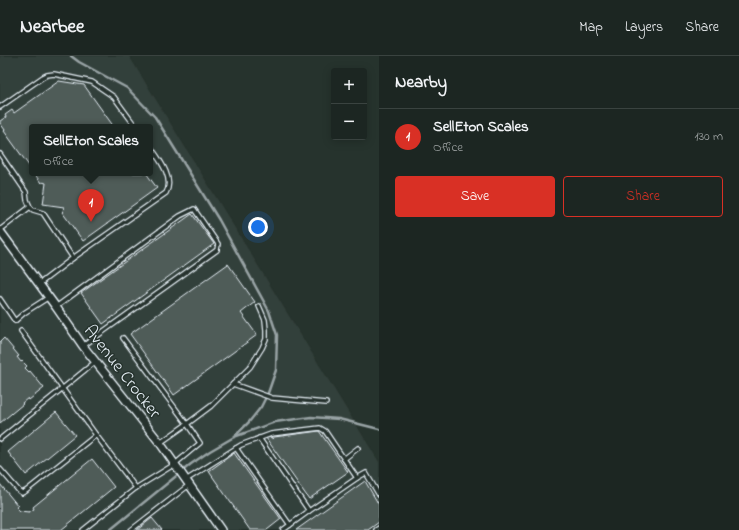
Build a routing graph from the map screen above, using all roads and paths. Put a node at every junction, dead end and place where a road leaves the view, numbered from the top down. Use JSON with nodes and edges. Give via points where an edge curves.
{"nodes":[{"id":1,"x":0,"y":108,"type":"edge"},
{"id":2,"x":134,"y":124,"type":"edge"},
{"id":3,"x":153,"y":150,"type":"edge"},
{"id":4,"x":0,"y":154,"type":"edge"},
{"id":5,"x":30,"y":207,"type":"junction"},
{"id":6,"x":0,"y":231,"type":"edge"},
{"id":7,"x":73,"y":258,"type":"junction"},
{"id":8,"x":39,"y":284,"type":"junction"},
{"id":9,"x":49,"y":297,"type":"junction"},
{"id":10,"x":0,"y":299,"type":"edge"},
{"id":11,"x":56,"y":306,"type":"junction"},
{"id":12,"x":259,"y":306,"type":"dead end"},
{"id":13,"x":21,"y":331,"type":"dead end"},
{"id":14,"x":123,"y":338,"type":"dead end"},
{"id":15,"x":83,"y":346,"type":"junction"},
{"id":16,"x":95,"y":362,"type":"junction"},
{"id":17,"x":233,"y":384,"type":"junction"},
{"id":18,"x":62,"y":388,"type":"junction"},
{"id":19,"x":326,"y":403,"type":"dead end"},
{"id":20,"x":188,"y":424,"type":"junction"},
{"id":21,"x":96,"y":434,"type":"junction"},
{"id":22,"x":0,"y":438,"type":"edge"},
{"id":23,"x":259,"y":438,"type":"junction"},
{"id":24,"x":160,"y":443,"type":"junction"},
{"id":25,"x":236,"y":448,"type":"junction"},
{"id":26,"x":358,"y":448,"type":"dead end"},
{"id":27,"x":344,"y":458,"type":"junction"},
{"id":28,"x":175,"y":464,"type":"junction"},
{"id":29,"x":0,"y":469,"type":"edge"},
{"id":30,"x":357,"y":478,"type":"junction"},
{"id":31,"x":188,"y":482,"type":"junction"},
{"id":32,"x":136,"y":488,"type":"junction"},
{"id":33,"x":379,"y":495,"type":"edge"},
{"id":34,"x":309,"y":511,"type":"junction"},
{"id":35,"x":290,"y":525,"type":"junction"},
{"id":36,"x":379,"y":528,"type":"edge"},
{"id":37,"x":83,"y":530,"type":"edge"},
{"id":38,"x":131,"y":530,"type":"edge"},
{"id":39,"x":221,"y":530,"type":"edge"},
{"id":40,"x":283,"y":530,"type":"edge"},
{"id":41,"x":376,"y":530,"type":"edge"}],
"edges":[{"from":1,"to":2,"type":"lane","via":[[43,77],[54,74],[92,82],[114,97]]},
{"from":3,"to":7,"type":"lane","via":[[167,175],[166,193]]},
{"from":4,"to":5,"type":"lane","via":[[26,192]]},
{"from":5,"to":6,"type":"lane"},
{"from":5,"to":7,"type":"lane","via":[[43,213]]},
{"from":6,"to":8,"type":"street","name":"Avenue Crocker"},
{"from":7,"to":8,"type":"lane"},
{"from":8,"to":9,"type":"street","name":"Avenue Crocker"},
{"from":9,"to":10,"type":"lane","via":[[15,320]]},
{"from":9,"to":11,"type":"street","name":"Avenue Crocker"},
{"from":11,"to":15,"type":"street","name":"Avenue Crocker"},
{"from":11,"to":15,"type":"lane","via":[[180,216],[194,209],[218,244],[217,250]]},
{"from":12,"to":17,"type":"lane","via":[[265,320],[266,339],[250,367]]},
{"from":13,"to":18,"type":"lane"},
{"from":14,"to":20,"type":"lane"},
{"from":15,"to":16,"type":"street","name":"Avenue Crocker"},
{"from":16,"to":18,"type":"lane"},
{"from":16,"to":24,"type":"street","name":"Avenue Crocker"},
{"from":17,"to":19,"type":"lane","via":[[278,399]]},
{"from":17,"to":20,"type":"lane"},
{"from":18,"to":21,"type":"lane"},
{"from":18,"to":22,"type":"lane"},
{"from":20,"to":24,"type":"lane"},
{"from":20,"to":28,"type":"lane","via":[[200,443]]},
{"from":21,"to":29,"type":"lane","via":[[22,493]]},
{"from":21,"to":32,"type":"lane"},
{"from":23,"to":25,"type":"lane"},
{"from":23,"to":27,"type":"lane","via":[[271,434],[320,428],[325,431]]},
{"from":23,"to":34,"type":"lane"},
{"from":24,"to":28,"type":"street","name":"Avenue Crocker"},
{"from":25,"to":31,"type":"lane"},
{"from":25,"to":35,"type":"lane"},
{"from":26,"to":27,"type":"lane"},
{"from":27,"to":30,"type":"lane"},
{"from":28,"to":31,"type":"street","name":"Avenue Crocker"},
{"from":28,"to":32,"type":"lane"},
{"from":30,"to":33,"type":"lane","via":[[366,473]]},
{"from":30,"to":34,"type":"lane"},
{"from":31,"to":38,"type":"lane"},
{"from":31,"to":39,"type":"street","name":"Avenue Crocker"},
{"from":32,"to":37,"type":"lane"},
{"from":34,"to":35,"type":"lane"},
{"from":35,"to":40,"type":"lane"},
{"from":36,"to":41,"type":"lane"}]}
